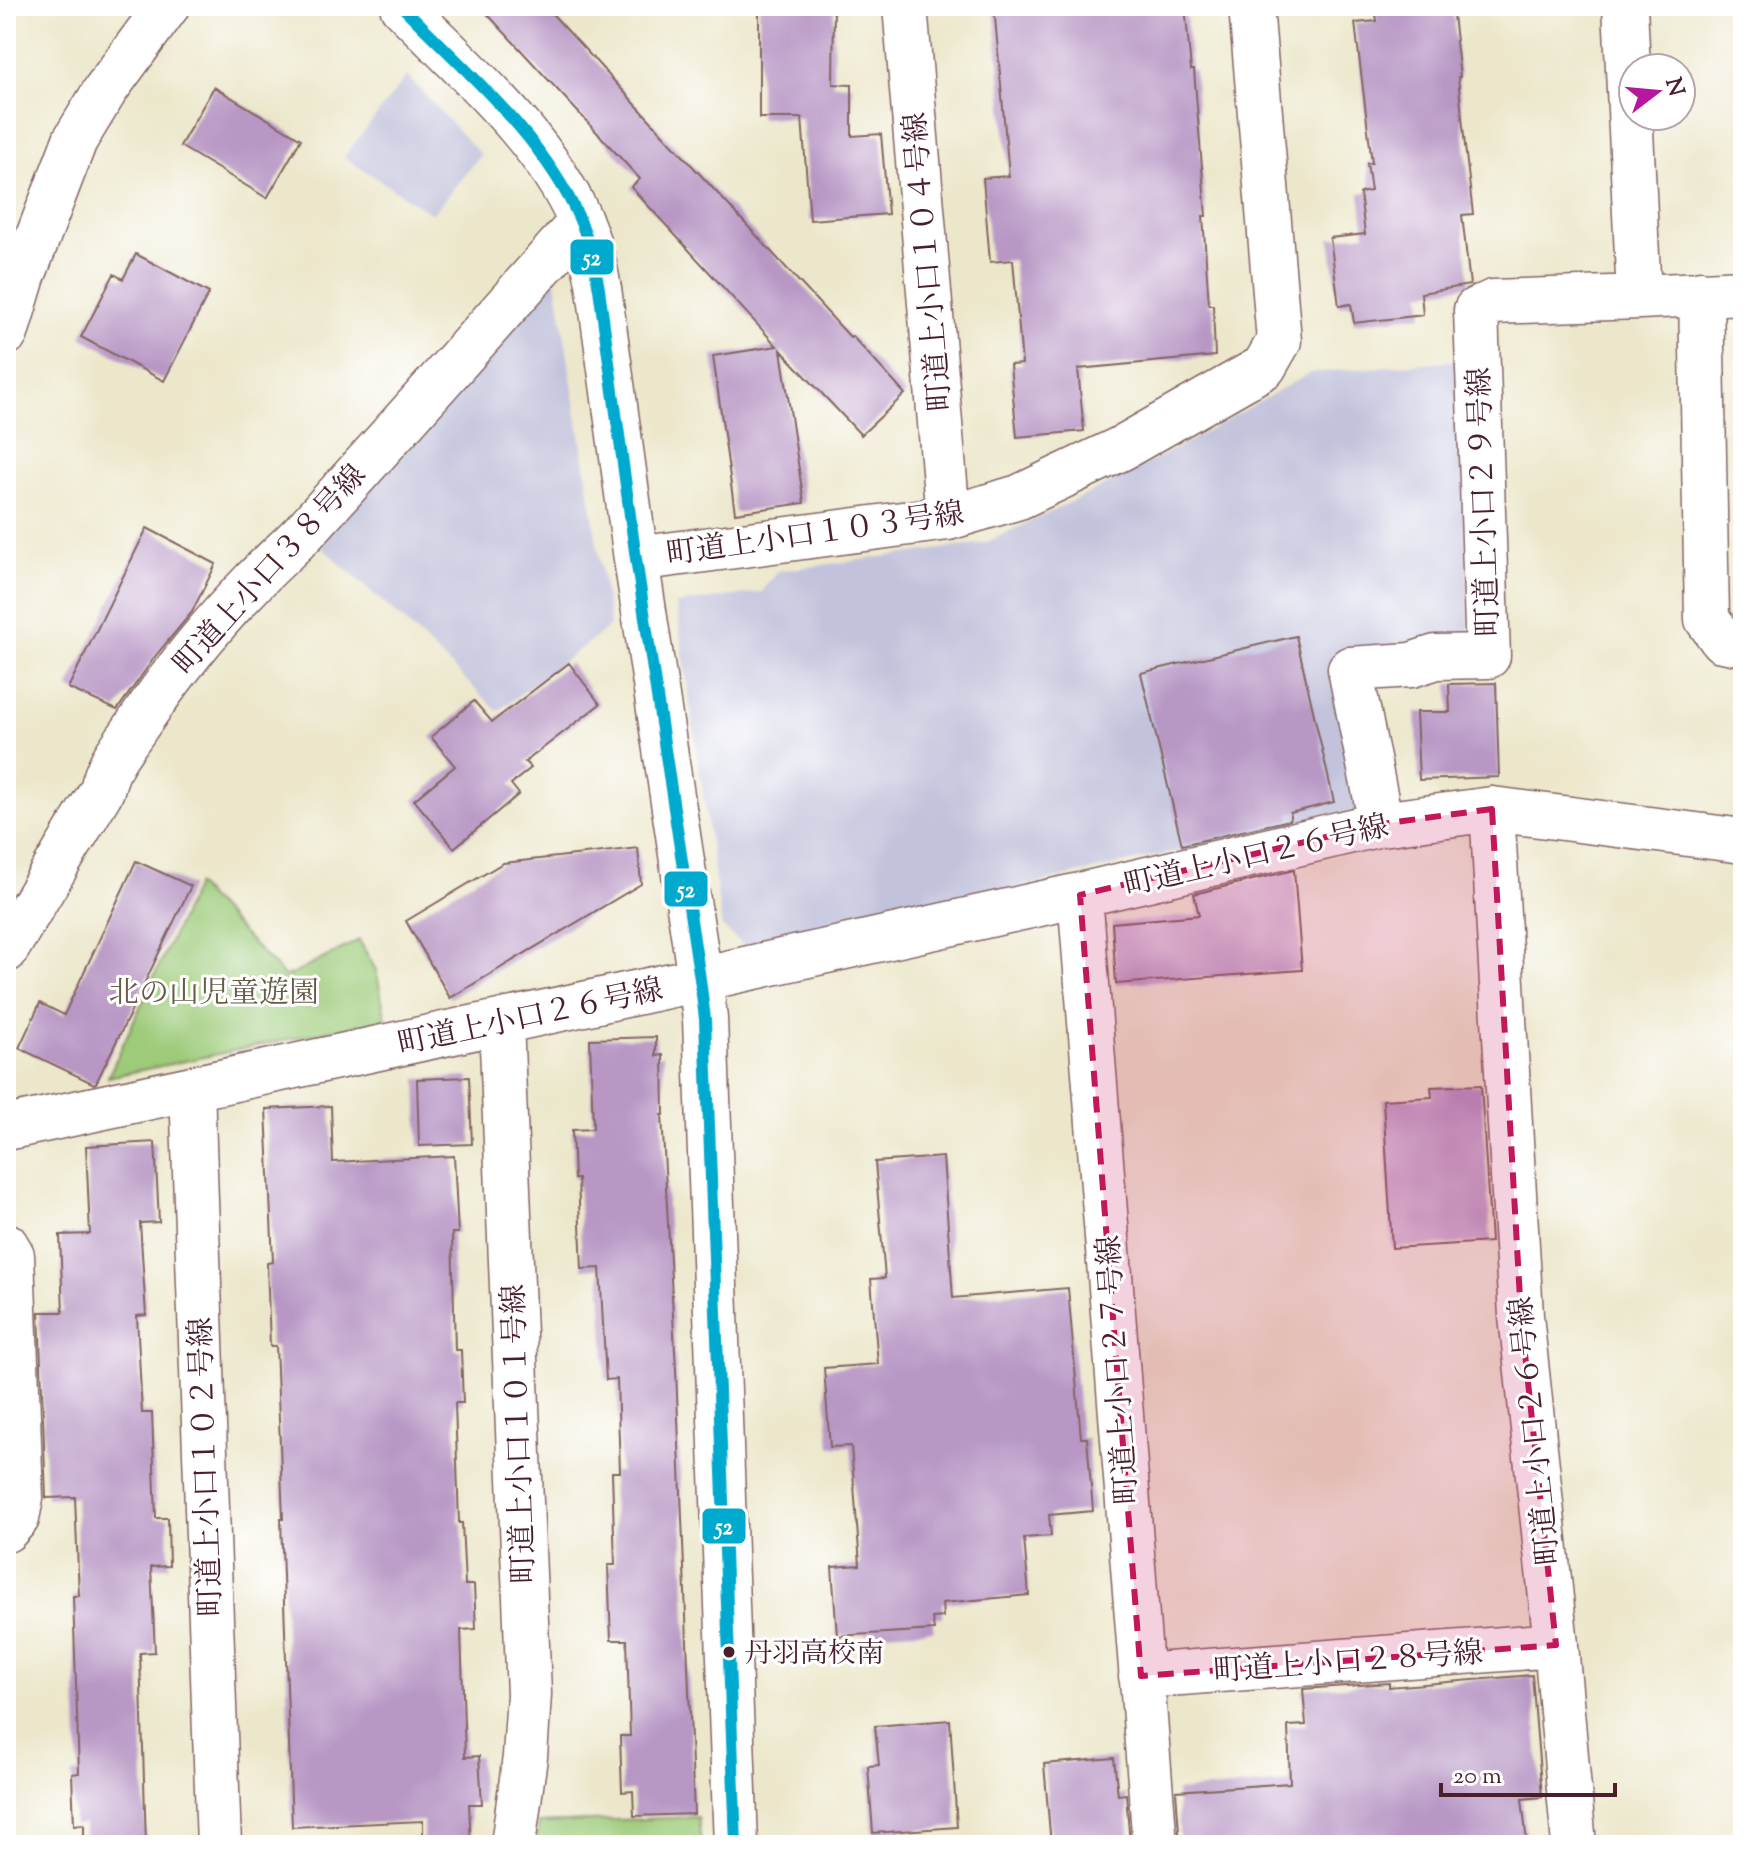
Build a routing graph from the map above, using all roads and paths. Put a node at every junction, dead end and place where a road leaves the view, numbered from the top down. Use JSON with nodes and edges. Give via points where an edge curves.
{"nodes":[{"id":1,"x":167,"y":6,"type":"edge"},
{"id":2,"x":402,"y":6,"type":"edge"},
{"id":3,"x":905,"y":6,"type":"edge"},
{"id":4,"x":1251,"y":6,"type":"edge"},
{"id":5,"x":1625,"y":6,"type":"edge"},
{"id":6,"x":581,"y":222,"type":"junction"},
{"id":7,"x":1722,"y":293,"type":"edge"},
{"id":8,"x":1639,"y":297,"type":"junction"},
{"id":9,"x":6,"y":333,"type":"edge"},
{"id":10,"x":948,"y":518,"type":"junction"},
{"id":11,"x":636,"y":559,"type":"junction"},
{"id":12,"x":1743,"y":644,"type":"edge"},
{"id":13,"x":1492,"y":809,"type":"junction"},
{"id":14,"x":1381,"y":824,"type":"junction"},
{"id":15,"x":1743,"y":841,"type":"edge"},
{"id":16,"x":1080,"y":895,"type":"junction"},
{"id":17,"x":8,"y":934,"type":"edge"},
{"id":18,"x":700,"y":979,"type":"junction"},
{"id":19,"x":501,"y":1022,"type":"junction"},
{"id":20,"x":192,"y":1088,"type":"junction"},
{"id":21,"x":6,"y":1128,"type":"edge"},
{"id":22,"x":6,"y":1245,"type":"edge"},
{"id":23,"x":6,"y":1530,"type":"edge"},
{"id":24,"x":1556,"y":1645,"type":"junction"},
{"id":25,"x":1141,"y":1676,"type":"junction"},
{"id":26,"x":219,"y":1845,"type":"edge"},
{"id":27,"x":513,"y":1845,"type":"edge"},
{"id":28,"x":736,"y":1845,"type":"edge"},
{"id":29,"x":1155,"y":1845,"type":"edge"},
{"id":30,"x":1574,"y":1845,"type":"edge"}],
"edges":[{"from":1,"to":9,"type":"street","via":[[75,140]]},
{"from":2,"to":6,"type":"street","via":[[526,134]]},
{"from":3,"to":10,"type":"street","name":"町道上小口１０４号線"},
{"from":4,"to":10,"type":"street","name":"町道上小口１０３号線","via":[[1279,341],[1264,367],[1120,449],[1019,497]]},
{"from":5,"to":8,"type":"street"},
{"from":6,"to":11,"type":"street","via":[[599,289]]},
{"from":6,"to":17,"type":"street","name":"町道上小口３８号線","via":[[193,650],[123,742],[102,790]]},
{"from":7,"to":8,"type":"street"},
{"from":7,"to":12,"type":"street","via":[[1707,619],[1722,640]]},
{"from":8,"to":14,"type":"street","name":"町道上小口２９号線","via":[[1493,302],[1476,310],[1488,656],[1350,669]]},
{"from":10,"to":11,"type":"street","name":"町道上小口１０３号線"},
{"from":11,"to":18,"type":"street"},
{"from":13,"to":14,"type":"street","name":"町道上小口２６号線"},
{"from":13,"to":15,"type":"street"},
{"from":13,"to":24,"type":"street","name":"町道上小口２６号線","via":[[1521,1316]]},
{"from":14,"to":16,"type":"street","name":"町道上小口２６号線"},
{"from":16,"to":18,"type":"street","name":"町道上小口２６号線"},
{"from":16,"to":25,"type":"street","name":"町道上小口２７号線"},
{"from":18,"to":19,"type":"street","name":"町道上小口２６号線"},
{"from":18,"to":28,"type":"street"},
{"from":19,"to":20,"type":"street","name":"町道上小口２６号線"},
{"from":19,"to":27,"type":"street","name":"町道上小口１０１号線","via":[[529,1694]]},
{"from":20,"to":21,"type":"street","name":"町道上小口２６号線"},
{"from":20,"to":26,"type":"street","name":"町道上小口１０２号線"},
{"from":22,"to":23,"type":"street","via":[[12,1255],[21,1498],[17,1518]]},
{"from":24,"to":25,"type":"street","name":"町道上小口２８号線"},
{"from":24,"to":30,"type":"street","name":"町道上小口２６号線"},
{"from":25,"to":29,"type":"street","name":"町道上小口２７号線"}]}
